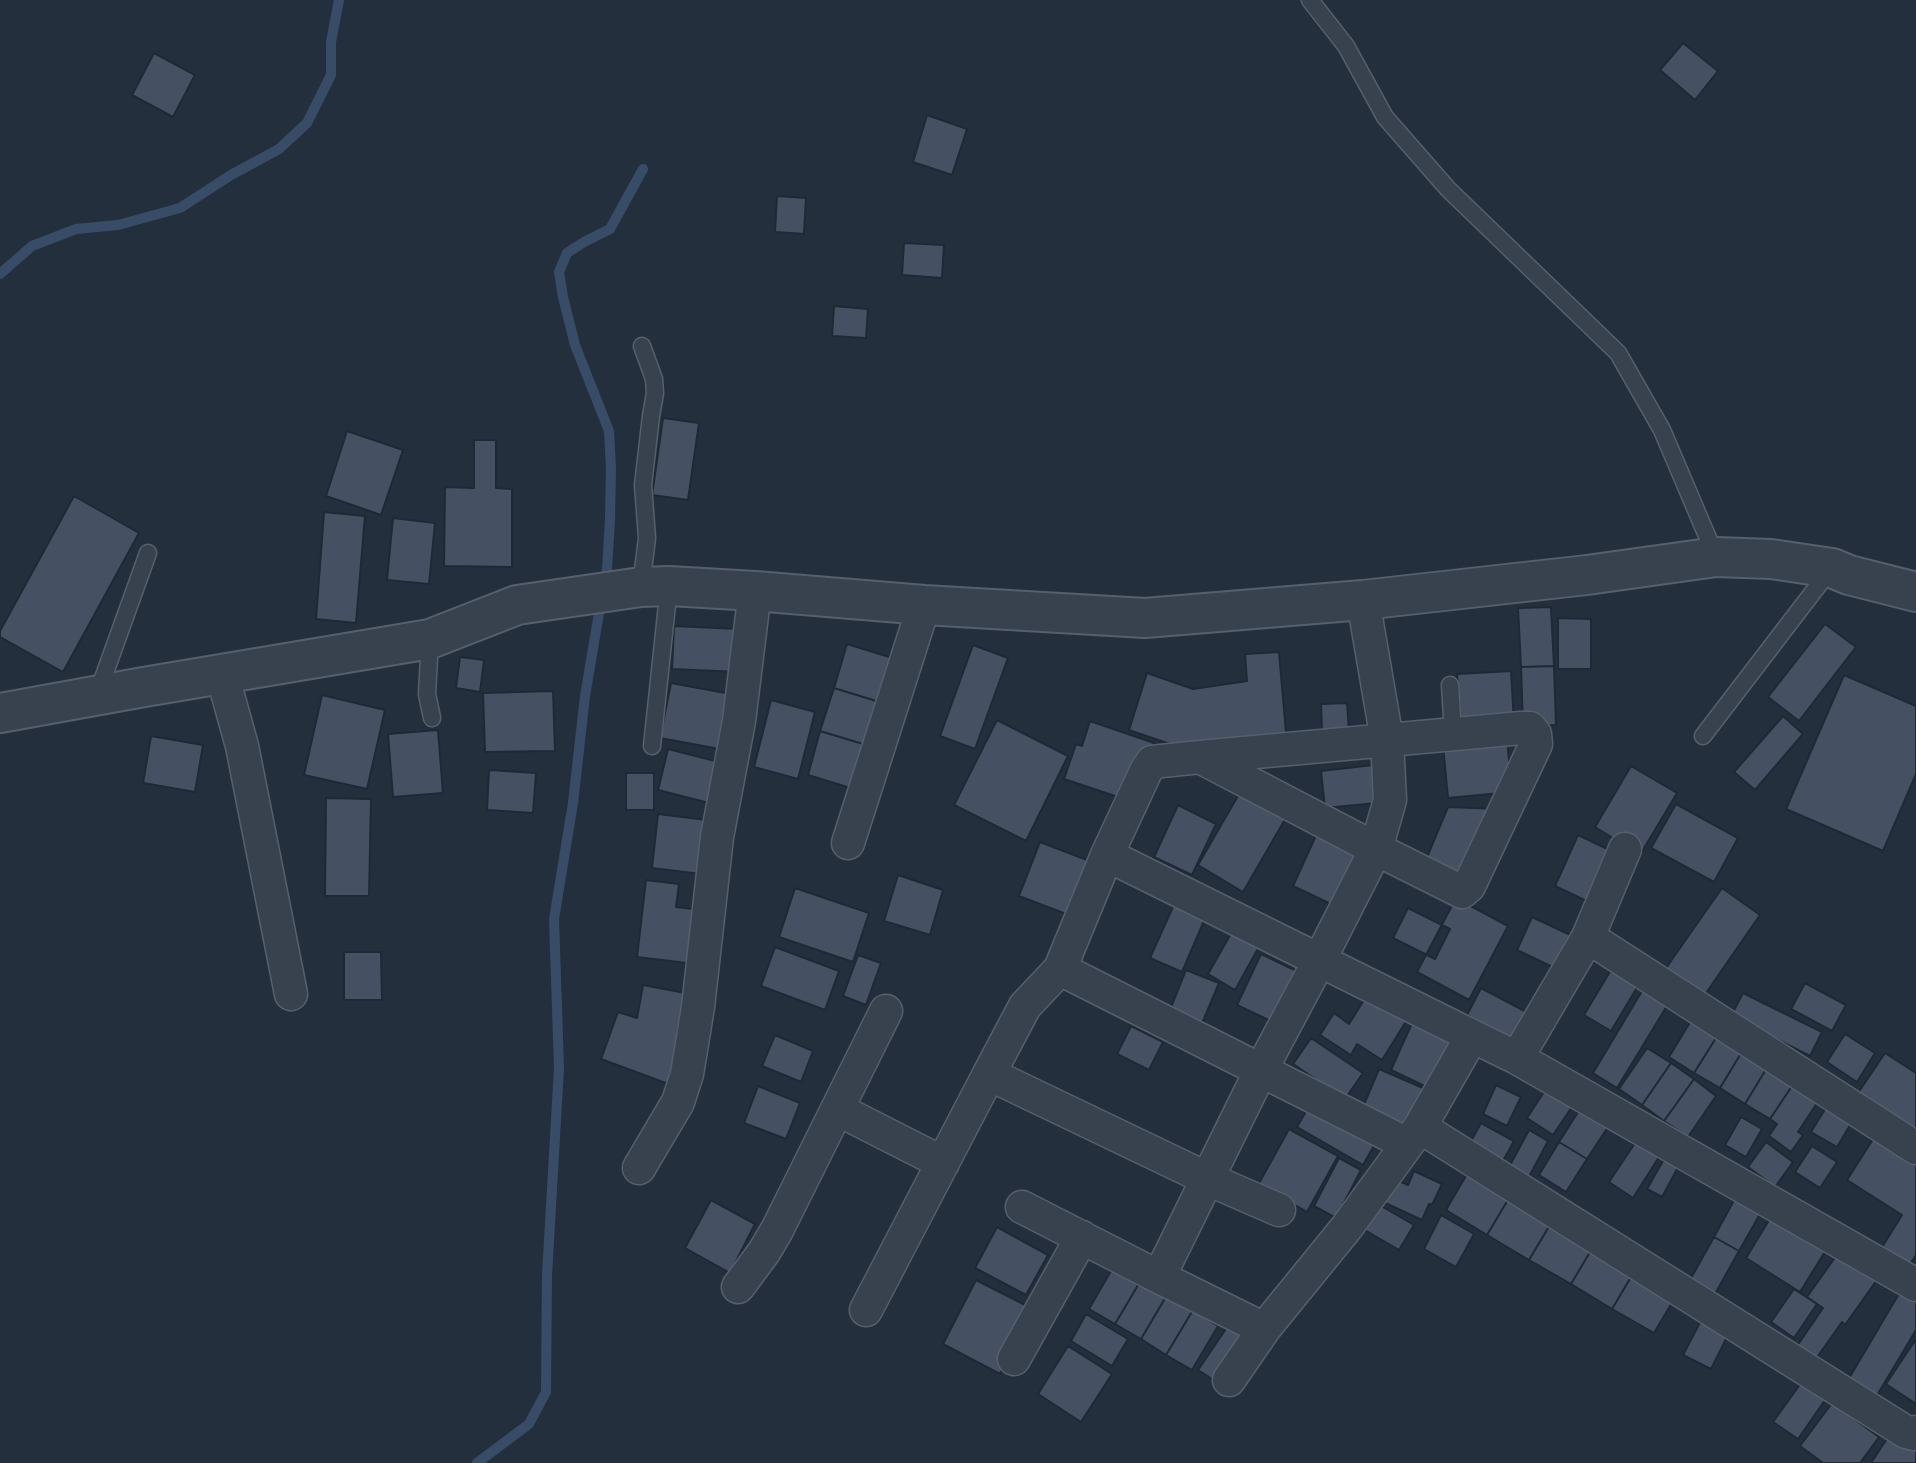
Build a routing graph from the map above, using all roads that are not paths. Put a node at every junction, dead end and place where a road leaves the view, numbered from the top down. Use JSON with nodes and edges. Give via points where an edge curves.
{"nodes":[{"id":1,"x":1310,"y":0,"type":"edge"},
{"id":2,"x":642,"y":346,"type":"dead end"},
{"id":3,"x":148,"y":553,"type":"dead end"},
{"id":4,"x":1716,"y":557,"type":"junction"},
{"id":5,"x":1832,"y":568,"type":"junction"},
{"id":6,"x":644,"y":588,"type":"junction"},
{"id":7,"x":755,"y":591,"type":"junction"},
{"id":8,"x":1916,"y":592,"type":"edge"},
{"id":9,"x":1363,"y":600,"type":"junction"},
{"id":10,"x":925,"y":605,"type":"junction"},
{"id":11,"x":430,"y":639,"type":"junction"},
{"id":12,"x":222,"y":674,"type":"junction"},
{"id":13,"x":1450,"y":685,"type":"dead end"},
{"id":14,"x":97,"y":695,"type":"junction"},
{"id":15,"x":0,"y":713,"type":"edge"},
{"id":16,"x":432,"y":718,"type":"dead end"},
{"id":17,"x":1452,"y":733,"type":"junction"},
{"id":18,"x":1703,"y":737,"type":"dead end"},
{"id":19,"x":1387,"y":740,"type":"junction"},
{"id":20,"x":652,"y":746,"type":"dead end"},
{"id":21,"x":1200,"y":757,"type":"junction"},
{"id":22,"x":848,"y":843,"type":"dead end"},
{"id":23,"x":1376,"y":849,"type":"junction"},
{"id":24,"x":1625,"y":849,"type":"dead end"},
{"id":25,"x":1107,"y":855,"type":"junction"},
{"id":26,"x":1588,"y":937,"type":"junction"},
{"id":27,"x":1319,"y":961,"type":"junction"},
{"id":28,"x":1060,"y":969,"type":"junction"},
{"id":29,"x":291,"y":993,"type":"dead end"},
{"id":30,"x":886,"y":1011,"type":"dead end"},
{"id":31,"x":1472,"y":1036,"type":"junction"},
{"id":32,"x":1517,"y":1058,"type":"junction"},
{"id":33,"x":1261,"y":1070,"type":"junction"},
{"id":34,"x":989,"y":1074,"type":"junction"},
{"id":35,"x":837,"y":1109,"type":"junction"},
{"id":36,"x":1413,"y":1135,"type":"junction"},
{"id":37,"x":1916,"y":1148,"type":"edge"},
{"id":38,"x":943,"y":1163,"type":"junction"},
{"id":39,"x":639,"y":1168,"type":"dead end"},
{"id":40,"x":1208,"y":1179,"type":"junction"},
{"id":41,"x":1022,"y":1207,"type":"dead end"},
{"id":42,"x":1279,"y":1210,"type":"dead end"},
{"id":43,"x":1082,"y":1237,"type":"junction"},
{"id":44,"x":1159,"y":1277,"type":"junction"},
{"id":45,"x":1916,"y":1285,"type":"edge"},
{"id":46,"x":738,"y":1287,"type":"dead end"},
{"id":47,"x":866,"y":1310,"type":"dead end"},
{"id":48,"x":1264,"y":1329,"type":"junction"},
{"id":49,"x":1014,"y":1359,"type":"dead end"},
{"id":50,"x":1230,"y":1380,"type":"dead end"},
{"id":51,"x":1916,"y":1432,"type":"edge"}],
"edges":[{"from":1,"to":4,"type":"lane","via":[[1346,46],[1385,117],[1448,189],[1619,353],[1662,430]]},
{"from":2,"to":6,"type":"lane","via":[[655,393],[643,485]]},
{"from":3,"to":14,"type":"lane"},
{"from":4,"to":5,"type":"street"},
{"from":4,"to":9,"type":"street"},
{"from":5,"to":8,"type":"street"},
{"from":5,"to":18,"type":"lane"},
{"from":6,"to":7,"type":"street"},
{"from":6,"to":11,"type":"street","via":[[517,605]]},
{"from":6,"to":20,"type":"lane"},
{"from":7,"to":10,"type":"street"},
{"from":7,"to":39,"type":"street","via":[[739,721],[716,837],[687,1074],[678,1102]]},
{"from":9,"to":10,"type":"street","via":[[1145,618]]},
{"from":9,"to":19,"type":"street"},
{"from":10,"to":22,"type":"street"},
{"from":11,"to":12,"type":"street"},
{"from":11,"to":16,"type":"lane","via":[[427,694]]},
{"from":12,"to":14,"type":"street"},
{"from":12,"to":29,"type":"street","via":[[242,746]]},
{"from":13,"to":17,"type":"lane"},
{"from":14,"to":15,"type":"street"},
{"from":17,"to":19,"type":"street"},
{"from":17,"to":23,"type":"street","via":[[1530,728],[1535,734],[1536,744],[1469,886],[1462,892]]},
{"from":19,"to":21,"type":"street"},
{"from":19,"to":23,"type":"street","via":[[1390,800]]},
{"from":21,"to":23,"type":"street"},
{"from":21,"to":25,"type":"street","via":[[1152,762]]},
{"from":23,"to":27,"type":"street"},
{"from":24,"to":26,"type":"street"},
{"from":25,"to":27,"type":"street"},
{"from":25,"to":28,"type":"street"},
{"from":26,"to":32,"type":"street"},
{"from":26,"to":37,"type":"street"},
{"from":27,"to":31,"type":"street"},
{"from":27,"to":33,"type":"street"},
{"from":28,"to":33,"type":"street"},
{"from":28,"to":34,"type":"street","via":[[1026,1006]]},
{"from":30,"to":35,"type":"street"},
{"from":31,"to":32,"type":"street"},
{"from":31,"to":36,"type":"street"},
{"from":32,"to":45,"type":"street"},
{"from":33,"to":36,"type":"street"},
{"from":33,"to":40,"type":"street"},
{"from":34,"to":38,"type":"street"},
{"from":34,"to":40,"type":"street"},
{"from":35,"to":38,"type":"street"},
{"from":35,"to":46,"type":"street","via":[[777,1230]]},
{"from":36,"to":48,"type":"street","via":[[1347,1227]]},
{"from":36,"to":51,"type":"street","via":[[1906,1432]]},
{"from":38,"to":47,"type":"street"},
{"from":40,"to":42,"type":"street"},
{"from":40,"to":44,"type":"street"},
{"from":41,"to":43,"type":"street"},
{"from":43,"to":44,"type":"street"},
{"from":43,"to":49,"type":"street"},
{"from":44,"to":48,"type":"street"},
{"from":48,"to":50,"type":"street"}]}
